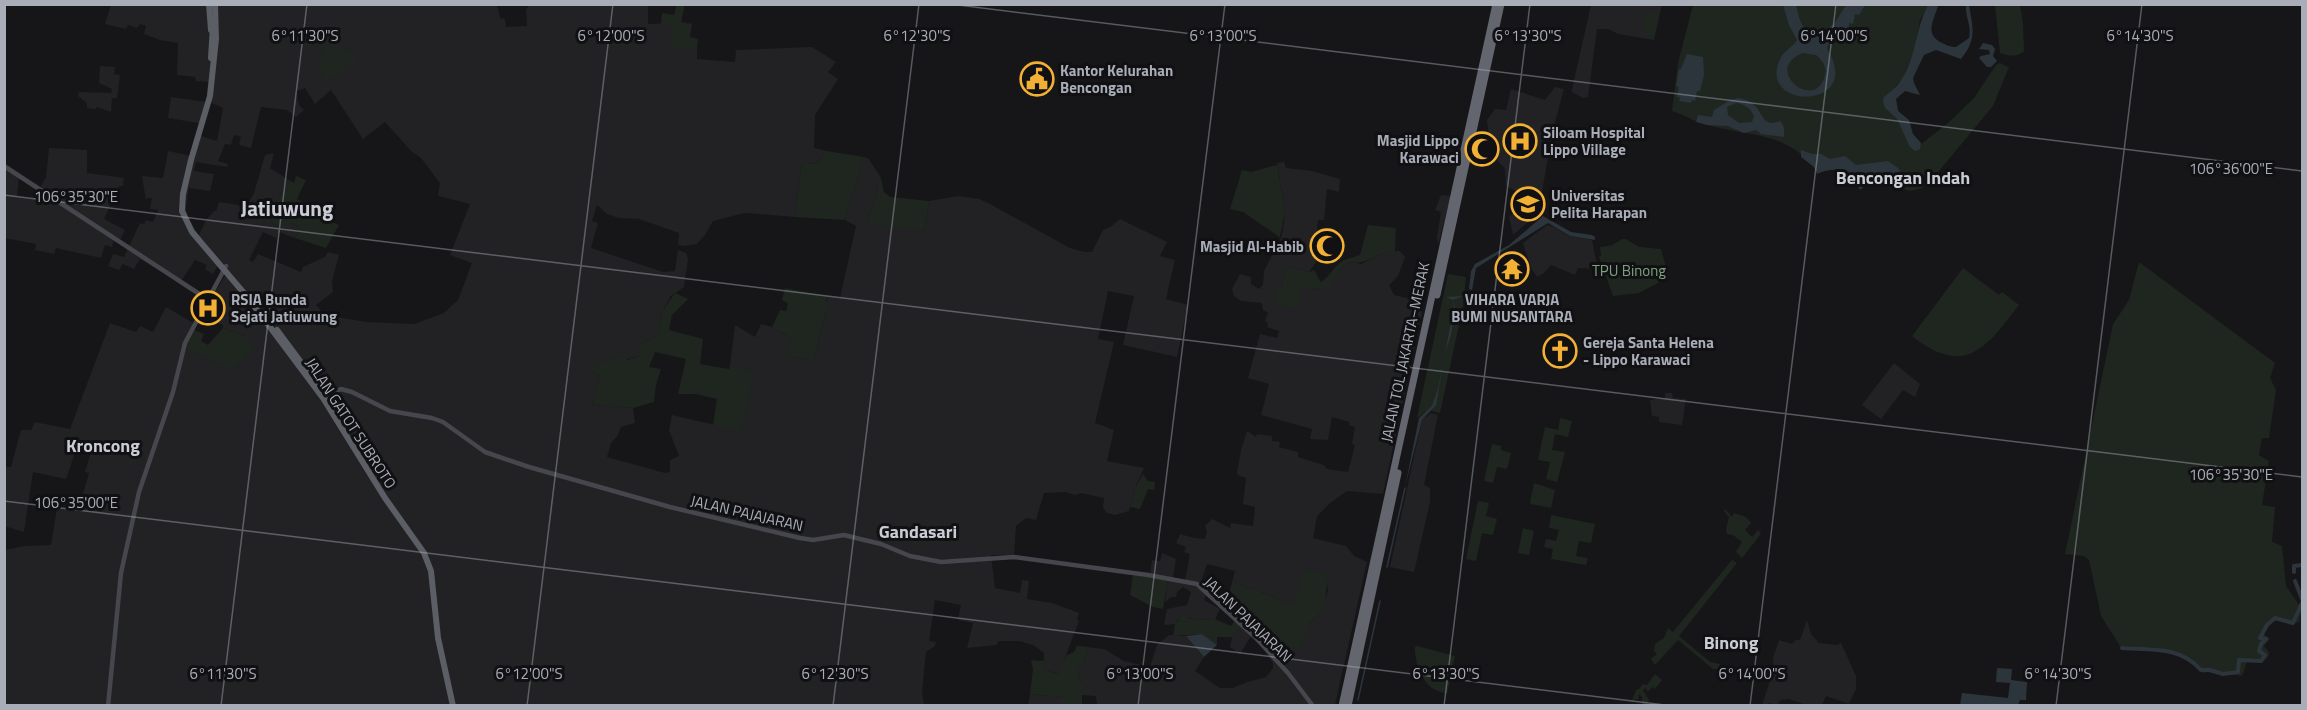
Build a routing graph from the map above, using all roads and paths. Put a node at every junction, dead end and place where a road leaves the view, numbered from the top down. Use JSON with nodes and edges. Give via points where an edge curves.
{"nodes":[{"id":1,"x":213,"y":4,"type":"edge"},
{"id":2,"x":1496,"y":4,"type":"edge"},
{"id":3,"x":1501,"y":4,"type":"edge"},
{"id":4,"x":214,"y":40,"type":"junction"},
{"id":5,"x":4,"y":166,"type":"edge"},
{"id":6,"x":224,"y":267,"type":"junction"},
{"id":7,"x":207,"y":299,"type":"junction"},
{"id":8,"x":325,"y":397,"type":"junction"},
{"id":9,"x":108,"y":705,"type":"edge"},
{"id":10,"x":454,"y":705,"type":"edge"},
{"id":11,"x":1313,"y":705,"type":"edge"},
{"id":12,"x":1342,"y":705,"type":"edge"},
{"id":13,"x":1348,"y":705,"type":"edge"}],
"edges":[{"from":1,"to":4,"type":"highway"},
{"from":1,"to":4,"type":"highway","name":"JALAN GATOT SUBROTO"},
{"from":2,"to":12,"type":"highway","name":"JALAN TOL JAKARTA–MERAK"},
{"from":3,"to":13,"type":"highway","name":"JALAN TOL JAKARTA–MERAK"},
{"from":4,"to":6,"type":"highway","name":"JALAN GATOT SUBROTO","via":[[208,101],[184,188],[182,211],[192,232]]},
{"from":5,"to":7,"type":"main road"},
{"from":6,"to":7,"type":"main road"},
{"from":6,"to":8,"type":"highway","name":"JALAN GATOT SUBROTO"},
{"from":7,"to":9,"type":"main road","via":[[183,351],[139,492],[122,570]]},
{"from":8,"to":10,"type":"highway","name":"JALAN GATOT SUBROTO","via":[[424,553],[431,571],[438,638]]},
{"from":8,"to":11,"type":"main road","name":"JALAN PAJAJARAN","via":[[340,389],[352,392],[390,411],[443,422],[485,452],[529,467],[800,538],[844,535],[941,562],[1014,557],[1197,584],[1256,638]]}]}
